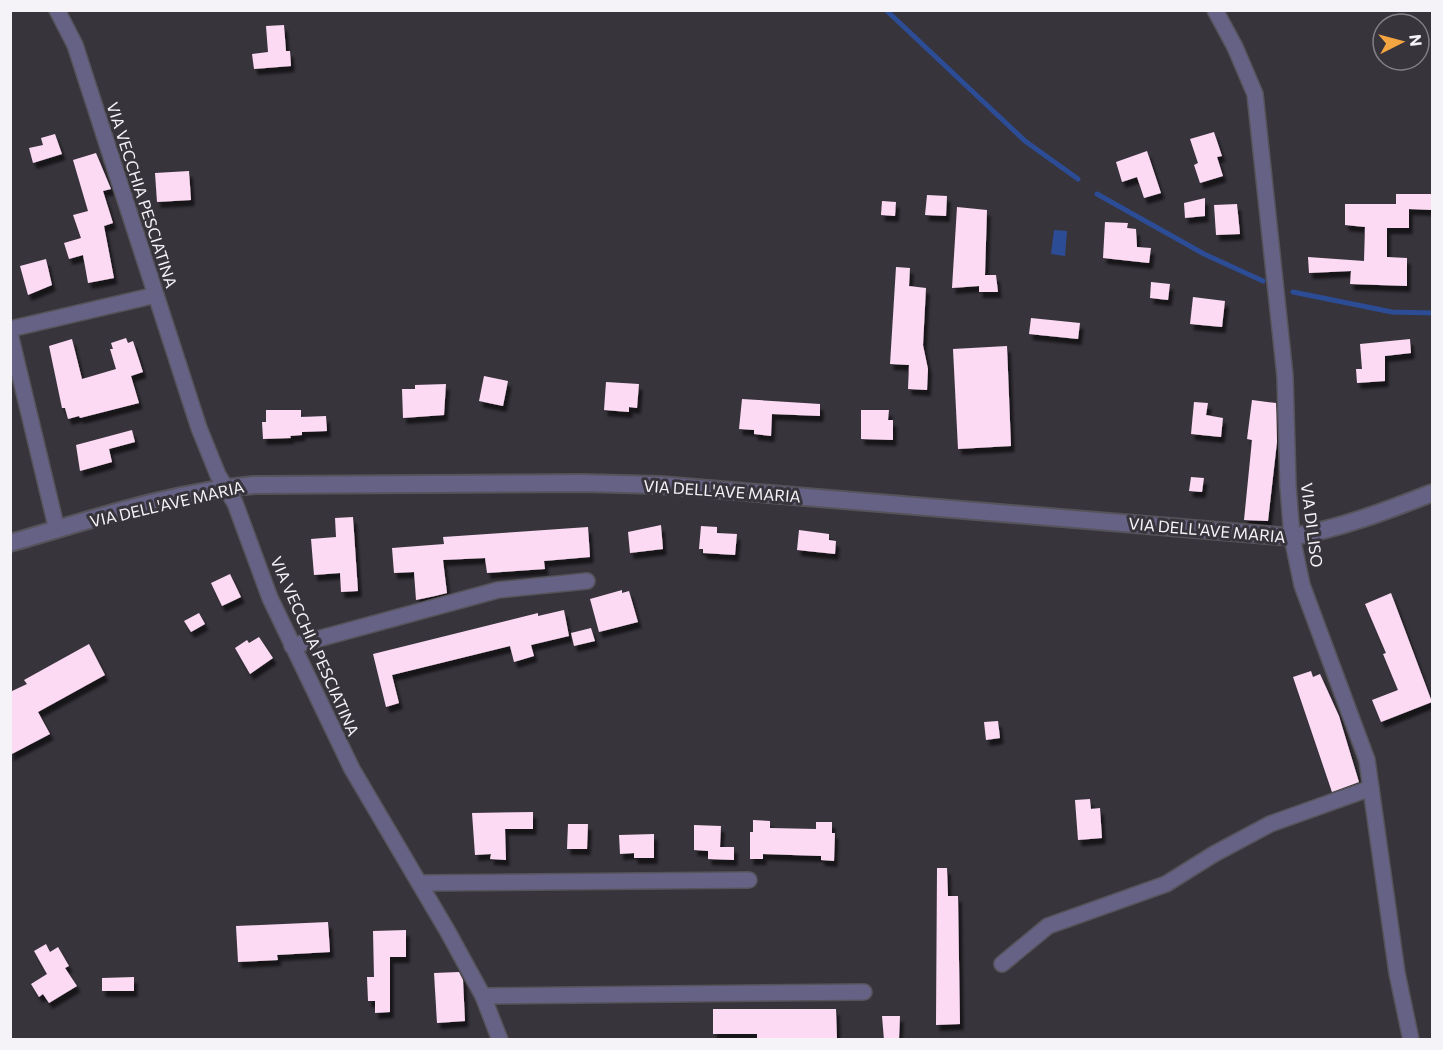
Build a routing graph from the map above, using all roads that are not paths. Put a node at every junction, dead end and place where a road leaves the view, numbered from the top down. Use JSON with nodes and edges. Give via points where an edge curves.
{"nodes":[{"id":1,"x":57,"y":10,"type":"edge"},
{"id":2,"x":1215,"y":10,"type":"edge"},
{"id":3,"x":156,"y":295,"type":"junction"},
{"id":4,"x":10,"y":329,"type":"edge"},
{"id":5,"x":10,"y":334,"type":"edge"},
{"id":6,"x":227,"y":487,"type":"junction"},
{"id":7,"x":1432,"y":493,"type":"edge"},
{"id":8,"x":57,"y":530,"type":"junction"},
{"id":9,"x":1292,"y":537,"type":"junction"},
{"id":10,"x":10,"y":543,"type":"edge"},
{"id":11,"x":587,"y":581,"type":"dead end"},
{"id":12,"x":292,"y":646,"type":"junction"},
{"id":13,"x":1371,"y":788,"type":"junction"},
{"id":14,"x":749,"y":880,"type":"dead end"},
{"id":15,"x":421,"y":883,"type":"junction"},
{"id":16,"x":1002,"y":964,"type":"dead end"},
{"id":17,"x":864,"y":992,"type":"dead end"},
{"id":18,"x":483,"y":996,"type":"junction"},
{"id":19,"x":500,"y":1040,"type":"edge"},
{"id":20,"x":1411,"y":1040,"type":"edge"}],
"edges":[{"from":1,"to":3,"type":"street","name":"VIA VECCHIA PESCIATINA","via":[[75,45]]},
{"from":2,"to":9,"type":"street","name":"VIA DI LISO","via":[[1255,94],[1285,376]]},
{"from":3,"to":4,"type":"street"},
{"from":3,"to":6,"type":"street","name":"VIA VECCHIA PESCIATINA","via":[[199,428]]},
{"from":5,"to":8,"type":"street"},
{"from":6,"to":8,"type":"street","name":"VIA DELL'AVE MARIA"},
{"from":6,"to":9,"type":"street","name":"VIA DELL'AVE MARIA","via":[[320,483],[660,485]]},
{"from":6,"to":12,"type":"street","name":"VIA VECCHIA PESCIATINA"},
{"from":7,"to":9,"type":"street","name":"VIA DELL'AVE MARIA","via":[[1325,531]]},
{"from":8,"to":10,"type":"street","name":"VIA DELL'AVE MARIA"},
{"from":9,"to":13,"type":"street","name":"VIA DI LISO","via":[[1302,585],[1367,760]]},
{"from":11,"to":12,"type":"street","via":[[498,590]]},
{"from":12,"to":15,"type":"street","name":"VIA VECCHIA PESCIATINA","via":[[352,770]]},
{"from":13,"to":16,"type":"street","via":[[1270,824],[1166,884],[1048,926]]},
{"from":13,"to":20,"type":"street","name":"VIA DI LISO","via":[[1397,973]]},
{"from":14,"to":15,"type":"street"},
{"from":15,"to":18,"type":"street","name":"VIA VECCHIA PESCIATINA"},
{"from":17,"to":18,"type":"street"},
{"from":18,"to":19,"type":"street","name":"VIA VECCHIA PESCIATINA"}]}
